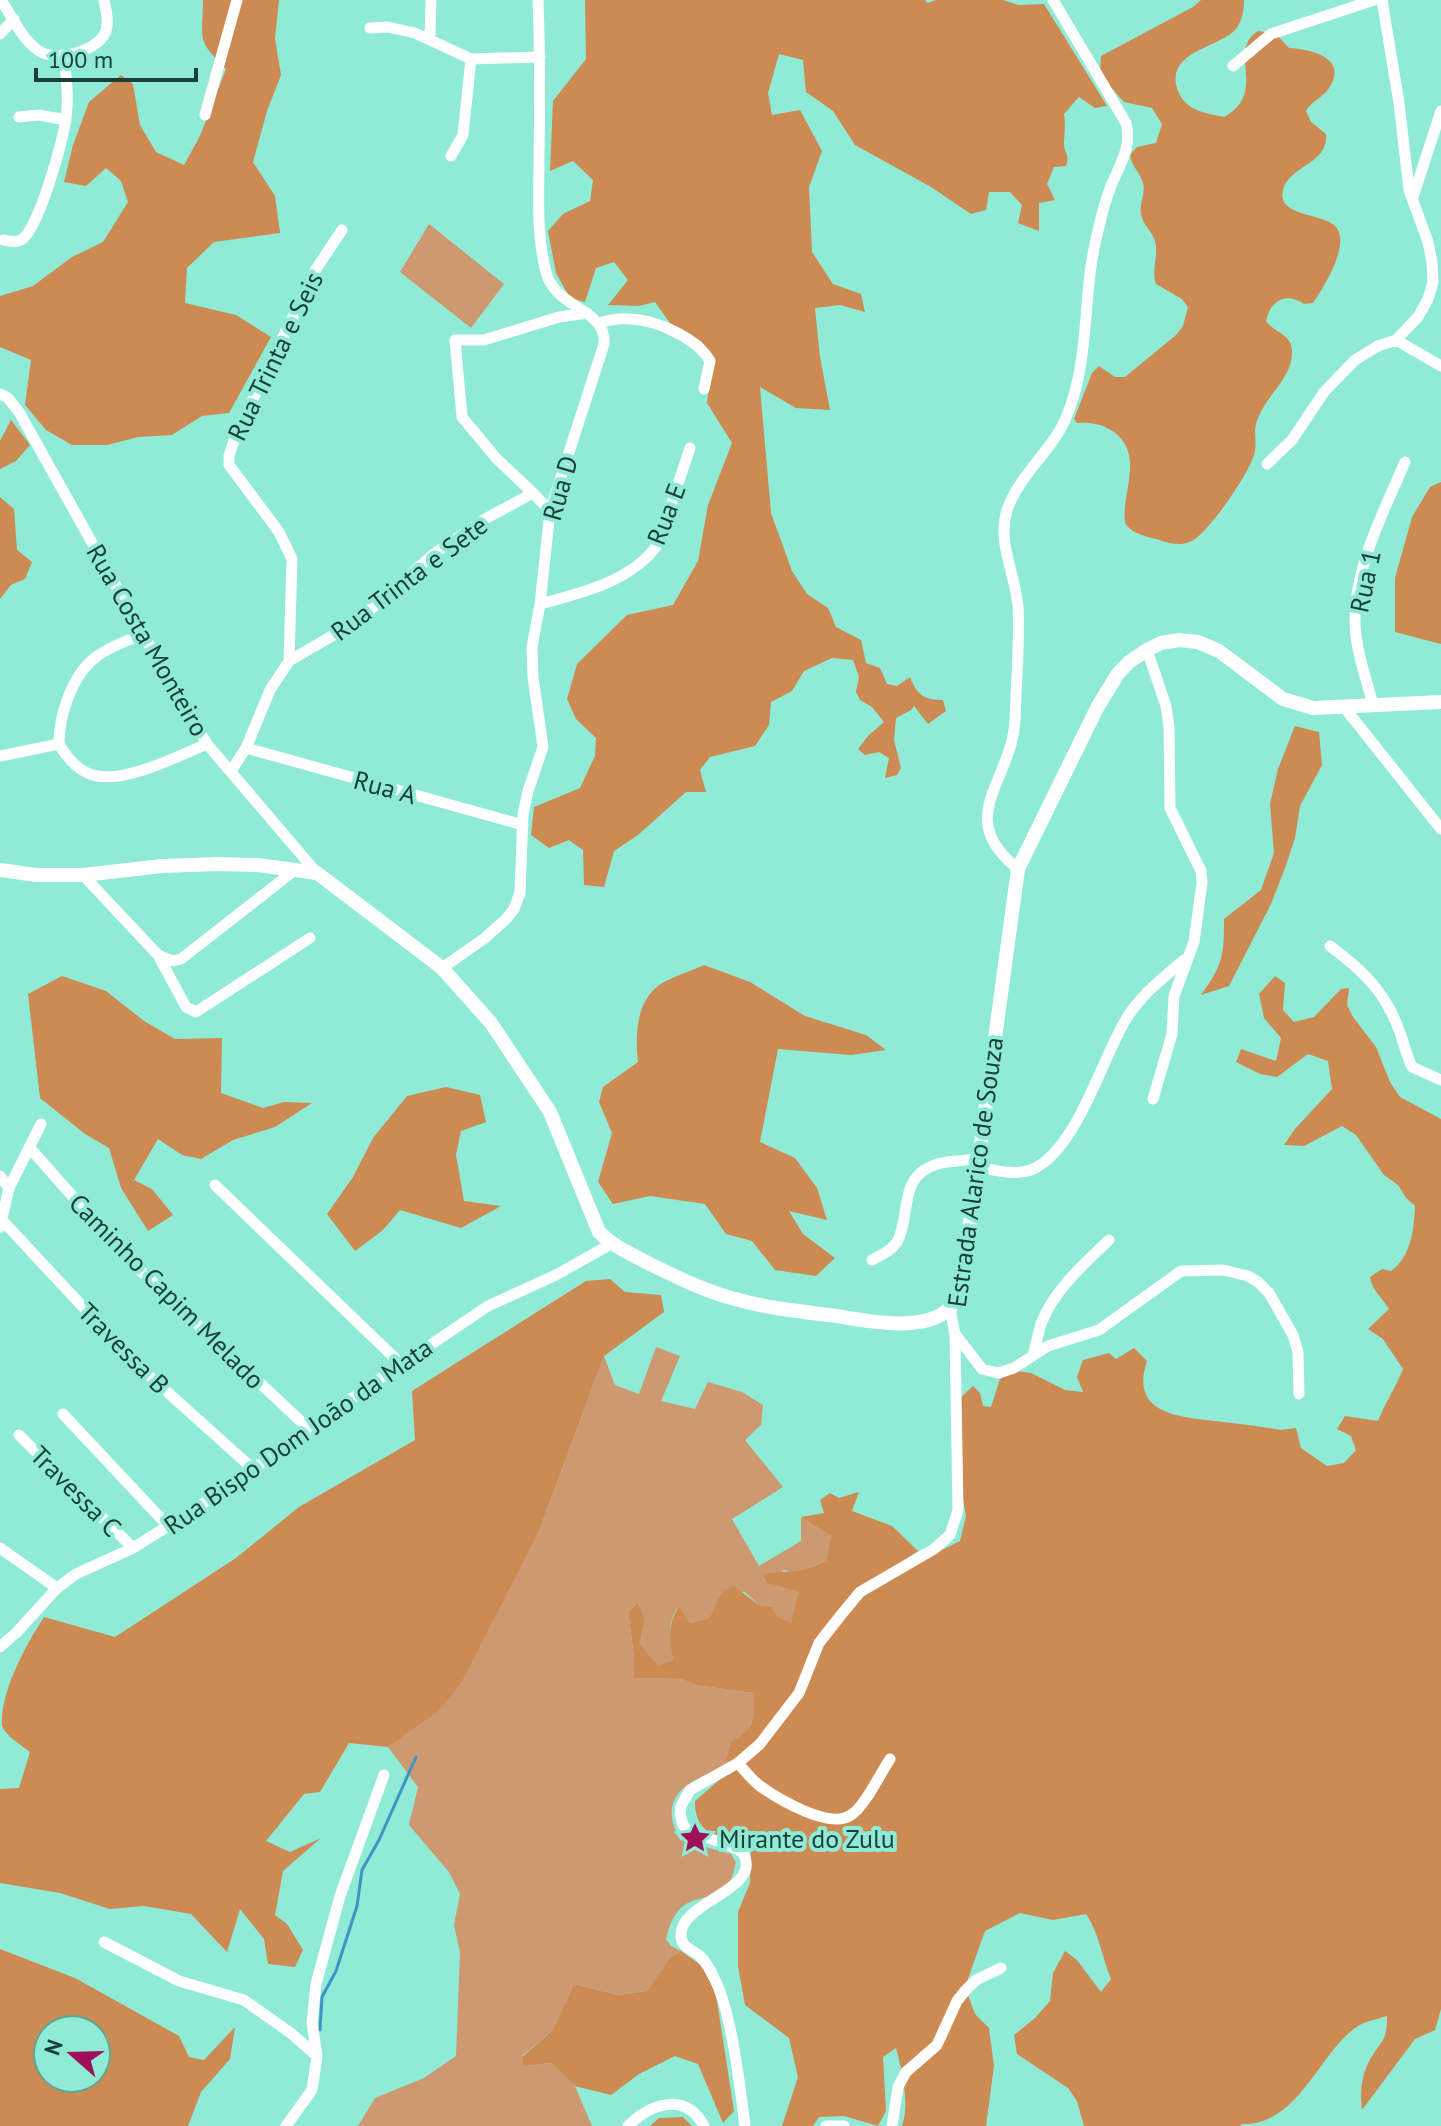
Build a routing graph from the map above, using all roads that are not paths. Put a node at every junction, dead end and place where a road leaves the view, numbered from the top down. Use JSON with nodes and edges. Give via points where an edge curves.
{"nodes":[{"id":1,"x":1,"y":0,"type":"edge"},
{"id":2,"x":104,"y":0,"type":"edge"},
{"id":3,"x":237,"y":0,"type":"edge"},
{"id":4,"x":431,"y":0,"type":"edge"},
{"id":5,"x":538,"y":0,"type":"edge"},
{"id":6,"x":1053,"y":0,"type":"edge"},
{"id":7,"x":1374,"y":0,"type":"edge"},
{"id":8,"x":1382,"y":0,"type":"edge"},
{"id":9,"x":14,"y":19,"type":"junction"},
{"id":10,"x":370,"y":28,"type":"dead end"},
{"id":11,"x":0,"y":34,"type":"edge"},
{"id":12,"x":430,"y":39,"type":"junction"},
{"id":13,"x":64,"y":55,"type":"junction"},
{"id":14,"x":540,"y":57,"type":"junction"},
{"id":15,"x":471,"y":59,"type":"junction"},
{"id":16,"x":1233,"y":66,"type":"dead end"},
{"id":17,"x":1441,"y":111,"type":"edge"},
{"id":18,"x":205,"y":115,"type":"dead end"},
{"id":19,"x":19,"y":117,"type":"dead end"},
{"id":20,"x":66,"y":120,"type":"junction"},
{"id":21,"x":451,"y":156,"type":"dead end"},
{"id":22,"x":1413,"y":201,"type":"junction"},
{"id":23,"x":342,"y":230,"type":"dead end"},
{"id":24,"x":3,"y":240,"type":"dead end"},
{"id":25,"x":587,"y":313,"type":"junction"},
{"id":26,"x":599,"y":323,"type":"junction"},
{"id":27,"x":1396,"y":340,"type":"junction"},
{"id":28,"x":1441,"y":366,"type":"edge"},
{"id":29,"x":704,"y":389,"type":"dead end"},
{"id":30,"x":0,"y":394,"type":"edge"},
{"id":31,"x":690,"y":448,"type":"dead end"},
{"id":32,"x":1405,"y":462,"type":"dead end"},
{"id":33,"x":1267,"y":464,"type":"dead end"},
{"id":34,"x":533,"y":493,"type":"junction"},
{"id":35,"x":550,"y":511,"type":"junction"},
{"id":36,"x":540,"y":604,"type":"junction"},
{"id":37,"x":143,"y":634,"type":"junction"},
{"id":38,"x":1147,"y":650,"type":"junction"},
{"id":39,"x":289,"y":661,"type":"junction"},
{"id":40,"x":1441,"y":702,"type":"edge"},
{"id":41,"x":1373,"y":705,"type":"junction"},
{"id":42,"x":1344,"y":707,"type":"junction"},
{"id":43,"x":59,"y":744,"type":"junction"},
{"id":44,"x":207,"y":744,"type":"junction"},
{"id":45,"x":246,"y":748,"type":"junction"},
{"id":46,"x":0,"y":756,"type":"edge"},
{"id":47,"x":231,"y":771,"type":"junction"},
{"id":48,"x":523,"y":825,"type":"junction"},
{"id":49,"x":1441,"y":829,"type":"edge"},
{"id":50,"x":1018,"y":869,"type":"junction"},
{"id":51,"x":0,"y":870,"type":"edge"},
{"id":52,"x":295,"y":870,"type":"junction"},
{"id":53,"x":317,"y":873,"type":"junction"},
{"id":54,"x":83,"y":875,"type":"junction"},
{"id":55,"x":310,"y":938,"type":"dead end"},
{"id":56,"x":1330,"y":946,"type":"dead end"},
{"id":57,"x":158,"y":955,"type":"junction"},
{"id":58,"x":1189,"y":956,"type":"junction"},
{"id":59,"x":442,"y":968,"type":"junction"},
{"id":60,"x":1441,"y":1080,"type":"edge"},
{"id":61,"x":1153,"y":1099,"type":"dead end"},
{"id":62,"x":41,"y":1124,"type":"dead end"},
{"id":63,"x":29,"y":1147,"type":"junction"},
{"id":64,"x":977,"y":1163,"type":"junction"},
{"id":65,"x":0,"y":1176,"type":"edge"},
{"id":66,"x":215,"y":1185,"type":"dead end"},
{"id":67,"x":9,"y":1188,"type":"junction"},
{"id":68,"x":1,"y":1224,"type":"edge"},
{"id":69,"x":1109,"y":1240,"type":"dead end"},
{"id":70,"x":611,"y":1244,"type":"junction"},
{"id":71,"x":872,"y":1260,"type":"dead end"},
{"id":72,"x":950,"y":1308,"type":"junction"},
{"id":73,"x":955,"y":1335,"type":"junction"},
{"id":74,"x":1033,"y":1355,"type":"junction"},
{"id":75,"x":401,"y":1364,"type":"junction"},
{"id":76,"x":1299,"y":1394,"type":"dead end"},
{"id":77,"x":63,"y":1414,"type":"dead end"},
{"id":78,"x":310,"y":1430,"type":"junction"},
{"id":79,"x":19,"y":1435,"type":"dead end"},
{"id":80,"x":253,"y":1469,"type":"junction"},
{"id":81,"x":168,"y":1526,"type":"junction"},
{"id":82,"x":0,"y":1548,"type":"edge"},
{"id":83,"x":133,"y":1548,"type":"junction"},
{"id":84,"x":57,"y":1588,"type":"junction"},
{"id":85,"x":0,"y":1647,"type":"edge"},
{"id":86,"x":890,"y":1759,"type":"dead end"},
{"id":87,"x":738,"y":1763,"type":"junction"},
{"id":88,"x":384,"y":1775,"type":"dead end"},
{"id":89,"x":104,"y":1942,"type":"dead end"},
{"id":90,"x":1001,"y":1968,"type":"dead end"},
{"id":91,"x":317,"y":2056,"type":"junction"},
{"id":92,"x":286,"y":2126,"type":"edge"},
{"id":93,"x":628,"y":2126,"type":"edge"},
{"id":94,"x":704,"y":2126,"type":"edge"},
{"id":95,"x":745,"y":2126,"type":"edge"},
{"id":96,"x":826,"y":2126,"type":"edge"},
{"id":97,"x":844,"y":2126,"type":"edge"},
{"id":98,"x":892,"y":2126,"type":"edge"}],
"edges":[{"from":1,"to":9,"type":"street"},
{"from":2,"to":13,"type":"street","via":[[107,26],[100,40]]},
{"from":3,"to":18,"type":"street"},
{"from":4,"to":12,"type":"street"},
{"from":5,"to":14,"type":"street"},
{"from":6,"to":50,"type":"street","via":[[1126,123],[1128,146],[1098,230],[1077,386],[1053,443],[1016,489],[1004,525],[1018,604],[1014,725],[986,821],[995,848]]},
{"from":7,"to":16,"type":"street","via":[[1271,34]]},
{"from":8,"to":22,"type":"street"},
{"from":9,"to":11,"type":"street"},
{"from":9,"to":13,"type":"street","via":[[37,50]]},
{"from":10,"to":12,"type":"street","via":[[388,27]]},
{"from":12,"to":15,"type":"street"},
{"from":13,"to":20,"type":"street"},
{"from":14,"to":15,"type":"street"},
{"from":14,"to":25,"type":"street","via":[[542,254],[553,288]]},
{"from":15,"to":21,"type":"street","via":[[463,135]]},
{"from":17,"to":22,"type":"street"},
{"from":19,"to":20,"type":"street"},
{"from":20,"to":24,"type":"street","via":[[35,223],[19,241]]},
{"from":22,"to":27,"type":"street","via":[[1428,242],[1433,282],[1418,317]]},
{"from":23,"to":39,"type":"street","name":"Rua Trinta e Seis","via":[[316,269],[229,456],[233,472],[279,532],[292,559]]},
{"from":25,"to":26,"type":"street"},
{"from":25,"to":34,"type":"street","via":[[484,340],[455,340],[462,417]]},
{"from":26,"to":29,"type":"street","via":[[632,318],[695,345],[710,361]]},
{"from":26,"to":35,"type":"street","name":"Rua D","via":[[605,335],[602,352]]},
{"from":27,"to":28,"type":"street"},
{"from":27,"to":33,"type":"street","via":[[1355,360]]},
{"from":30,"to":37,"type":"street","name":"Rua Costa Monteiro","via":[[19,412]]},
{"from":31,"to":36,"type":"street","name":"Rua E","via":[[650,556],[605,582]]},
{"from":32,"to":41,"type":"street","name":"Rua 1","via":[[1356,598],[1357,646]]},
{"from":34,"to":35,"type":"street"},
{"from":34,"to":39,"type":"street","name":"Rua Trinta e Sete","via":[[435,553],[356,622]]},
{"from":35,"to":36,"type":"street","name":"Rua D"},
{"from":36,"to":48,"type":"street","name":"Rua D","via":[[532,647],[543,747]]},
{"from":37,"to":43,"type":"street","via":[[95,657],[83,670],[64,711]]},
{"from":37,"to":44,"type":"street","name":"Rua Costa Monteiro"},
{"from":38,"to":42,"type":"main road","name":"Estrada Alarico de Souza","via":[[1179,640],[1198,642],[1240,664],[1283,699],[1313,708]]},
{"from":38,"to":50,"type":"main road","name":"Estrada Alarico de Souza","via":[[1129,662],[1106,691]]},
{"from":38,"to":58,"type":"street","via":[[1166,706],[1170,808],[1201,871]]},
{"from":39,"to":45,"type":"street","name":"Rua Trinta e Sete"},
{"from":40,"to":41,"type":"main road","name":"Estrada Alarico de Souza"},
{"from":41,"to":42,"type":"main road","name":"Estrada Alarico de Souza"},
{"from":42,"to":49,"type":"street"},
{"from":43,"to":44,"type":"street","via":[[80,769],[112,777]]},
{"from":43,"to":46,"type":"street"},
{"from":44,"to":47,"type":"street","name":"Rua Costa Monteiro"},
{"from":45,"to":47,"type":"street","name":"Rua Trinta e Sete"},
{"from":45,"to":48,"type":"street","name":"Rua A"},
{"from":47,"to":53,"type":"street","name":"Rua Costa Monteiro"},
{"from":48,"to":59,"type":"street","name":"Rua D","via":[[520,893],[514,909],[485,938]]},
{"from":50,"to":64,"type":"main road","name":"Estrada Alarico de Souza"},
{"from":51,"to":54,"type":"main road"},
{"from":52,"to":53,"type":"main road"},
{"from":52,"to":54,"type":"main road","via":[[216,864]]},
{"from":52,"to":57,"type":"street","via":[[181,959]]},
{"from":53,"to":59,"type":"main road"},
{"from":54,"to":57,"type":"street"},
{"from":55,"to":57,"type":"street","via":[[196,1012],[186,1007]]},
{"from":56,"to":60,"type":"street","via":[[1385,997],[1412,1067]]},
{"from":58,"to":61,"type":"street","via":[[1174,996],[1172,1034]]},
{"from":58,"to":64,"type":"street","via":[[1132,1010],[1067,1137],[1049,1158],[1020,1173]]},
{"from":59,"to":70,"type":"main road","via":[[491,1023],[550,1112],[599,1232]]},
{"from":62,"to":63,"type":"street"},
{"from":63,"to":67,"type":"street"},
{"from":63,"to":78,"type":"street","name":"Caminho Capim Melado","via":[[128,1259]]},
{"from":64,"to":71,"type":"street","via":[[938,1165],[918,1175],[898,1240]]},
{"from":64,"to":72,"type":"main road","name":"Estrada Alarico de Souza","via":[[963,1274]]},
{"from":65,"to":67,"type":"street"},
{"from":66,"to":75,"type":"street"},
{"from":67,"to":68,"type":"street"},
{"from":68,"to":80,"type":"street","name":"Travessa B","via":[[135,1363]]},
{"from":69,"to":74,"type":"street","via":[[1053,1304]]},
{"from":70,"to":72,"type":"main road","via":[[705,1289],[784,1310],[894,1324]]},
{"from":70,"to":75,"type":"street","name":"Rua Bispo Dom João da Mata","via":[[488,1306]]},
{"from":72,"to":73,"type":"street","name":"Estrada Alarico de Souza"},
{"from":73,"to":74,"type":"street","via":[[988,1373],[1008,1371]]},
{"from":73,"to":87,"type":"street","name":"Estrada Alarico de Souza","via":[[958,1510],[950,1535],[860,1592],[819,1643],[792,1702],[767,1737]]},
{"from":74,"to":76,"type":"street","via":[[1099,1330],[1181,1271],[1223,1270],[1248,1276],[1269,1293],[1293,1335]]},
{"from":75,"to":78,"type":"street","name":"Rua Bispo Dom João da Mata"},
{"from":77,"to":81,"type":"street"},
{"from":78,"to":80,"type":"street","name":"Rua Bispo Dom João da Mata"},
{"from":79,"to":83,"type":"street","name":"Travessa C"},
{"from":80,"to":81,"type":"street","name":"Rua Bispo Dom João da Mata"},
{"from":81,"to":83,"type":"street","name":"Rua Bispo Dom João da Mata"},
{"from":82,"to":84,"type":"street"},
{"from":83,"to":84,"type":"street","name":"Rua Bispo Dom João da Mata"},
{"from":84,"to":85,"type":"street","name":"Rua Bispo Dom João da Mata"},
{"from":86,"to":87,"type":"street","via":[[857,1810],[838,1819],[816,1816],[776,1796]]},
{"from":87,"to":95,"type":"street","name":"Estrada Alarico de Souza","via":[[690,1790],[681,1806],[688,1831],[742,1851],[745,1863],[736,1883],[690,1914],[680,1936],[717,1983]]},
{"from":88,"to":91,"type":"street","via":[[340,1896],[316,1984],[312,2023]]},
{"from":89,"to":91,"type":"street","via":[[179,1981],[244,2000]]},
{"from":90,"to":98,"type":"street","via":[[965,1991],[937,2045],[906,2072]]},
{"from":91,"to":92,"type":"street","via":[[312,2090]]},
{"from":93,"to":94,"type":"street","via":[[664,2103],[690,2110]]},
{"from":96,"to":97,"type":"street"}]}
